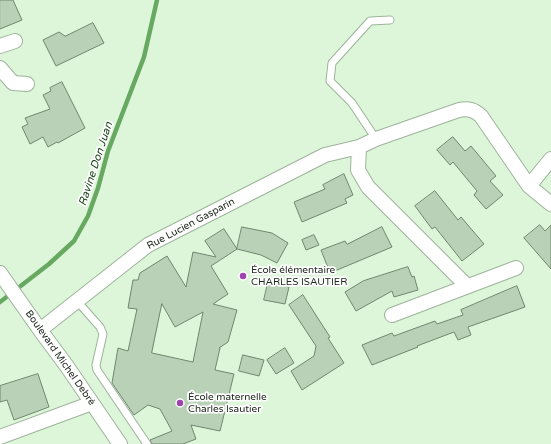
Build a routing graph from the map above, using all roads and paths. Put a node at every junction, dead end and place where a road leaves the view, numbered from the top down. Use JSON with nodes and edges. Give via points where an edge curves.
{"nodes":[{"id":1,"x":390,"y":20,"type":"dead end"},
{"id":2,"x":15,"y":41,"type":"dead end"},
{"id":3,"x":0,"y":46,"type":"edge"},
{"id":4,"x":0,"y":68,"type":"edge"},
{"id":5,"x":27,"y":84,"type":"dead end"},
{"id":6,"x":376,"y":139,"type":"junction"},
{"id":7,"x":359,"y":147,"type":"junction"},
{"id":8,"x":551,"y":159,"type":"edge"},
{"id":9,"x":530,"y":186,"type":"junction"},
{"id":10,"x":551,"y":204,"type":"edge"},
{"id":11,"x":516,"y":268,"type":"dead end"},
{"id":12,"x":0,"y":273,"type":"edge"},
{"id":13,"x":467,"y":286,"type":"junction"},
{"id":14,"x":77,"y":301,"type":"junction"},
{"id":15,"x":392,"y":315,"type":"dead end"},
{"id":16,"x":40,"y":330,"type":"junction"},
{"id":17,"x":92,"y":403,"type":"junction"},
{"id":18,"x":0,"y":437,"type":"edge"},
{"id":19,"x":120,"y":444,"type":"edge"},
{"id":20,"x":148,"y":444,"type":"edge"}],
"edges":[{"from":1,"to":6,"type":"lane","via":[[370,21],[332,63],[330,81],[352,103]]},
{"from":2,"to":3,"type":"street"},
{"from":4,"to":5,"type":"street","via":[[13,83]]},
{"from":6,"to":7,"type":"street","name":"Rue Lucien Gasparin"},
{"from":6,"to":9,"type":"street","name":"Rue Lucien Gasparin","via":[[459,110],[474,110],[481,116]]},
{"from":7,"to":13,"type":"street","via":[[358,170],[368,187]]},
{"from":7,"to":14,"type":"street","name":"Rue Lucien Gasparin","via":[[325,155],[148,245]]},
{"from":8,"to":9,"type":"street"},
{"from":9,"to":10,"type":"street","name":"Rue Lucien Gasparin"},
{"from":11,"to":13,"type":"street"},
{"from":12,"to":16,"type":"street","name":"Boulevard Michel Debré"},
{"from":13,"to":15,"type":"street"},
{"from":14,"to":16,"type":"street","name":"Rue Lucien Gasparin"},
{"from":14,"to":20,"type":"lane","via":[[103,334],[97,370]]},
{"from":16,"to":17,"type":"street","name":"Boulevard Michel Debré"},
{"from":17,"to":18,"type":"street"},
{"from":17,"to":19,"type":"street","name":"Boulevard Michel Debré"}]}
